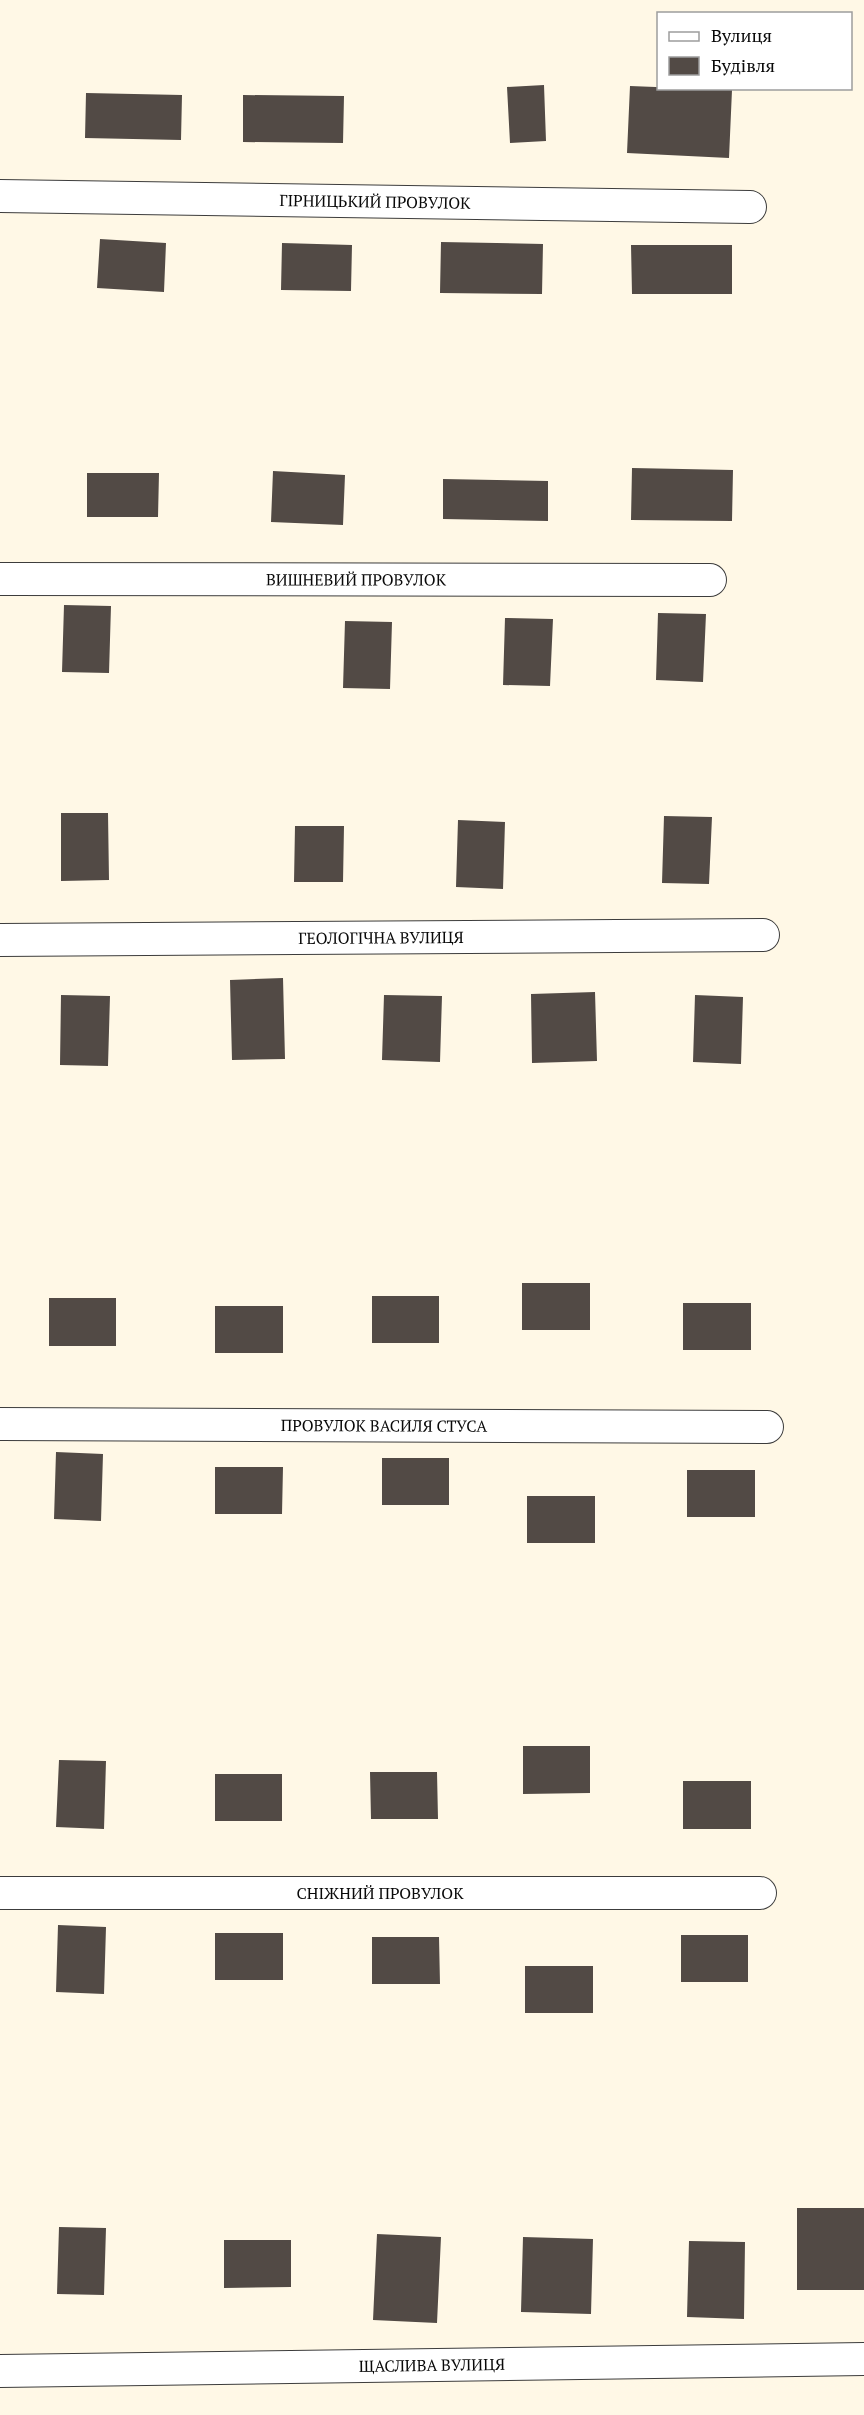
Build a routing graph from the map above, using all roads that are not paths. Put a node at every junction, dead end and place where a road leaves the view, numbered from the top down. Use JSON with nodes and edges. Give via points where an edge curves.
{"nodes":[{"id":1,"x":0,"y":196,"type":"edge"},
{"id":2,"x":750,"y":207,"type":"dead end"},
{"id":3,"x":0,"y":579,"type":"edge"},
{"id":4,"x":710,"y":580,"type":"dead end"},
{"id":5,"x":763,"y":935,"type":"dead end"},
{"id":6,"x":0,"y":940,"type":"edge"},
{"id":7,"x":0,"y":1424,"type":"edge"},
{"id":8,"x":767,"y":1427,"type":"dead end"},
{"id":9,"x":0,"y":1893,"type":"edge"},
{"id":10,"x":760,"y":1893,"type":"dead end"},
{"id":11,"x":864,"y":2359,"type":"edge"},
{"id":12,"x":0,"y":2371,"type":"edge"}],
"edges":[{"from":1,"to":2,"type":"street","name":"ГІРНИЦЬКИЙ ПРОВУЛОК"},
{"from":3,"to":4,"type":"street","name":"ВИШНЕВИЙ ПРОВУЛОК"},
{"from":5,"to":6,"type":"street","name":"ГЕОЛОГІЧНА ВУЛИЦЯ"},
{"from":7,"to":8,"type":"street","name":"ПРОВУЛОК ВАСИЛЯ СТУСА"},
{"from":9,"to":10,"type":"street","name":"СНІЖНИЙ ПРОВУЛОК"},
{"from":11,"to":12,"type":"street","name":"ЩАСЛИВА ВУЛИЦЯ"}]}
